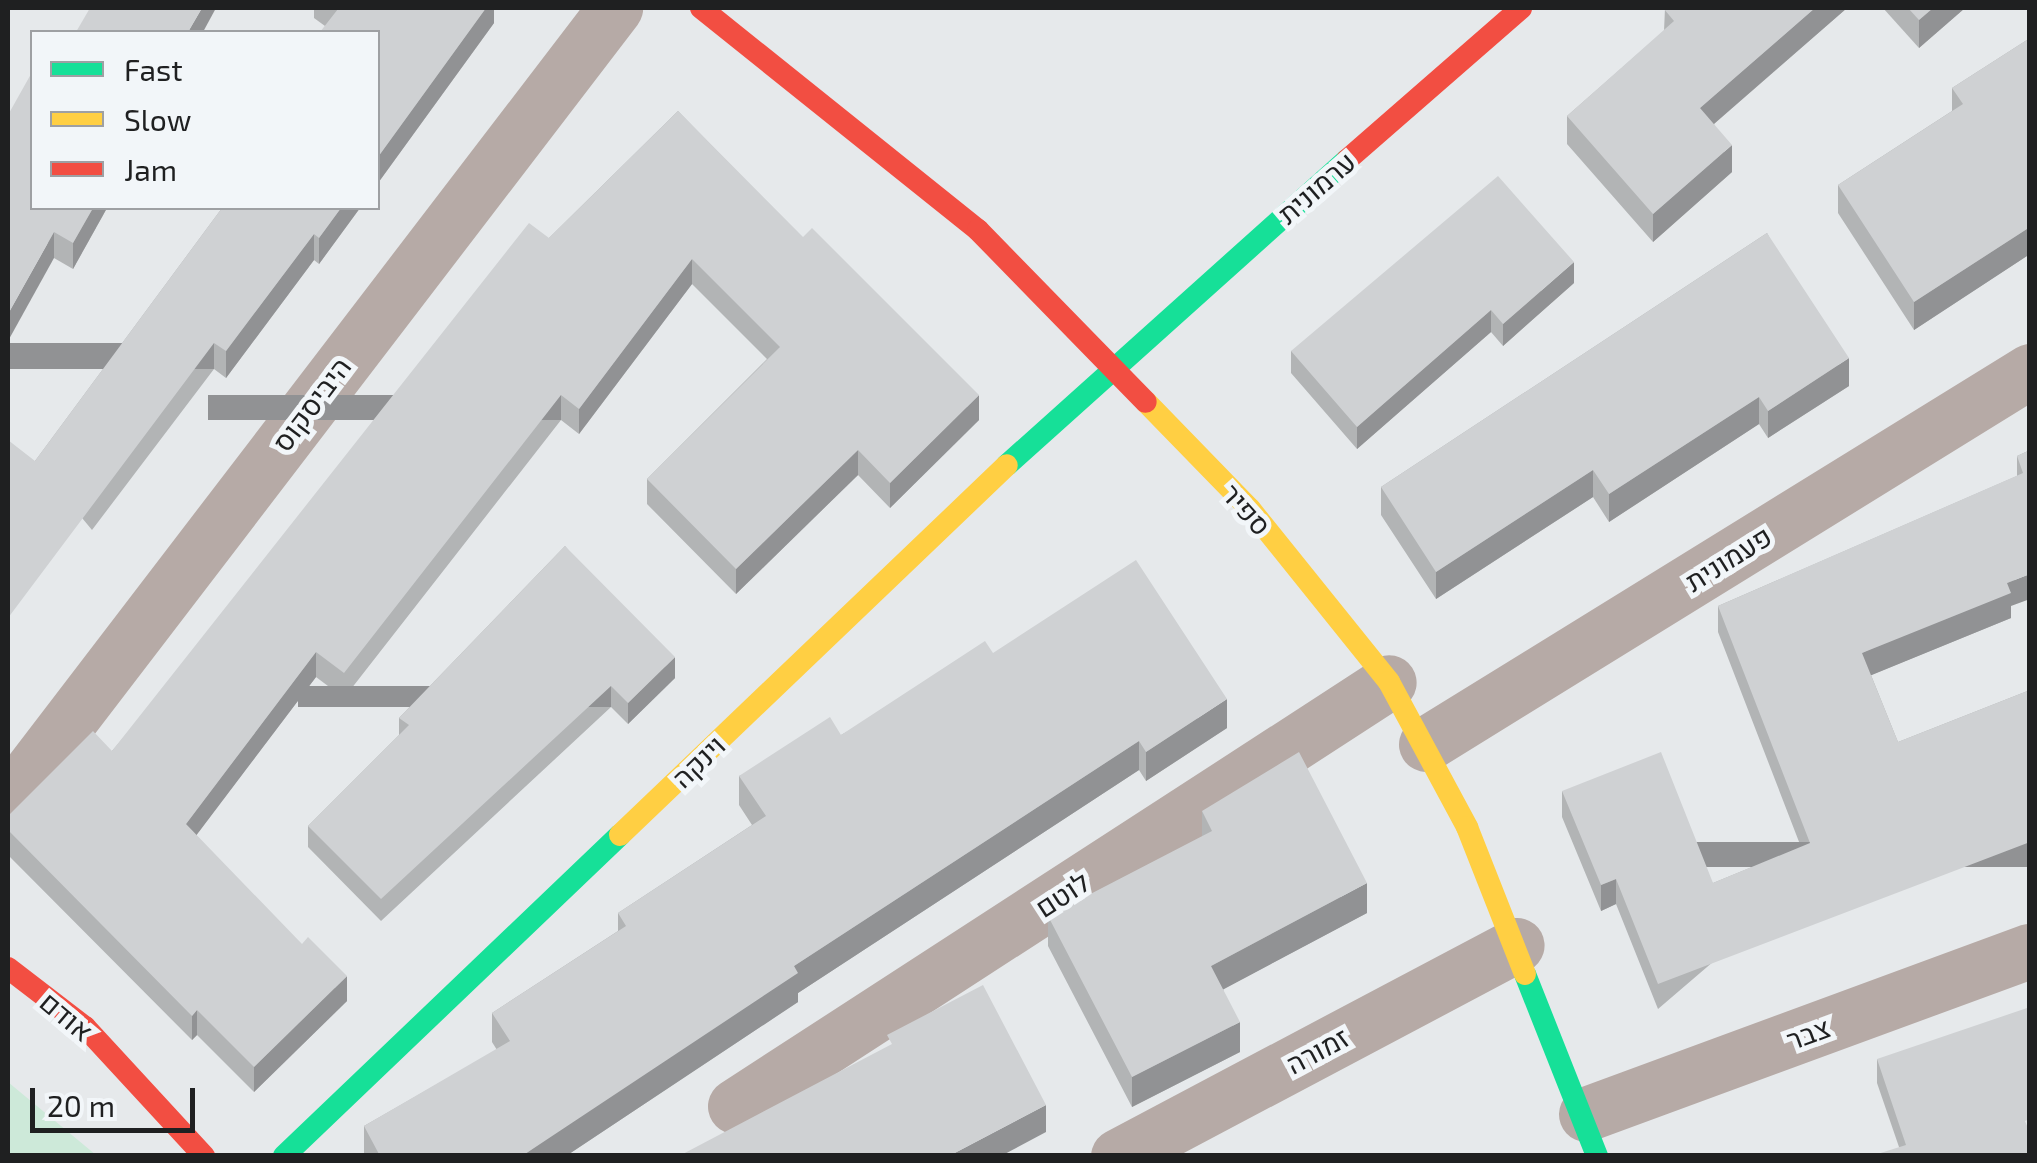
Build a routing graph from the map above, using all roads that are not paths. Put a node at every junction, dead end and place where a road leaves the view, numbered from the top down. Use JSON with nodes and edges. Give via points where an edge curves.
{"nodes":[{"id":1,"x":615,"y":8,"type":"edge"},
{"id":2,"x":702,"y":8,"type":"edge"},
{"id":3,"x":1521,"y":8,"type":"edge"},
{"id":4,"x":1111,"y":366,"type":"junction"},
{"id":5,"x":2030,"y":371,"type":"edge"},
{"id":6,"x":1389,"y":682,"type":"junction"},
{"id":7,"x":1426,"y":744,"type":"junction"},
{"id":8,"x":8,"y":801,"type":"edge"},
{"id":9,"x":1517,"y":945,"type":"junction"},
{"id":10,"x":2030,"y":951,"type":"edge"},
{"id":11,"x":8,"y":968,"type":"edge"},
{"id":12,"x":734,"y":1106,"type":"dead end"},
{"id":13,"x":1591,"y":1135,"type":"edge"},
{"id":14,"x":204,"y":1156,"type":"edge"},
{"id":15,"x":284,"y":1156,"type":"edge"},
{"id":16,"x":1118,"y":1156,"type":"edge"}],
"edges":[{"from":1,"to":8,"type":"street","name":"היביסקוס"},
{"from":2,"to":4,"type":"street","name":"ספיר","via":[[978,230]]},
{"from":3,"to":4,"type":"street","name":"ערמונית"},
{"from":4,"to":6,"type":"street","name":"ספיר","via":[[1250,509]]},
{"from":4,"to":15,"type":"street","name":"וינקה"},
{"from":5,"to":7,"type":"street","name":"פעמונית"},
{"from":6,"to":7,"type":"street","name":"ספיר"},
{"from":6,"to":12,"type":"street","name":"לוטם"},
{"from":7,"to":9,"type":"street","name":"ספיר"},
{"from":9,"to":13,"type":"street","name":"ספיר"},
{"from":9,"to":16,"type":"street","name":"זמורה"},
{"from":10,"to":13,"type":"street","name":"צבר"},
{"from":11,"to":14,"type":"street","name":"אודם","via":[[85,1027]]}]}
